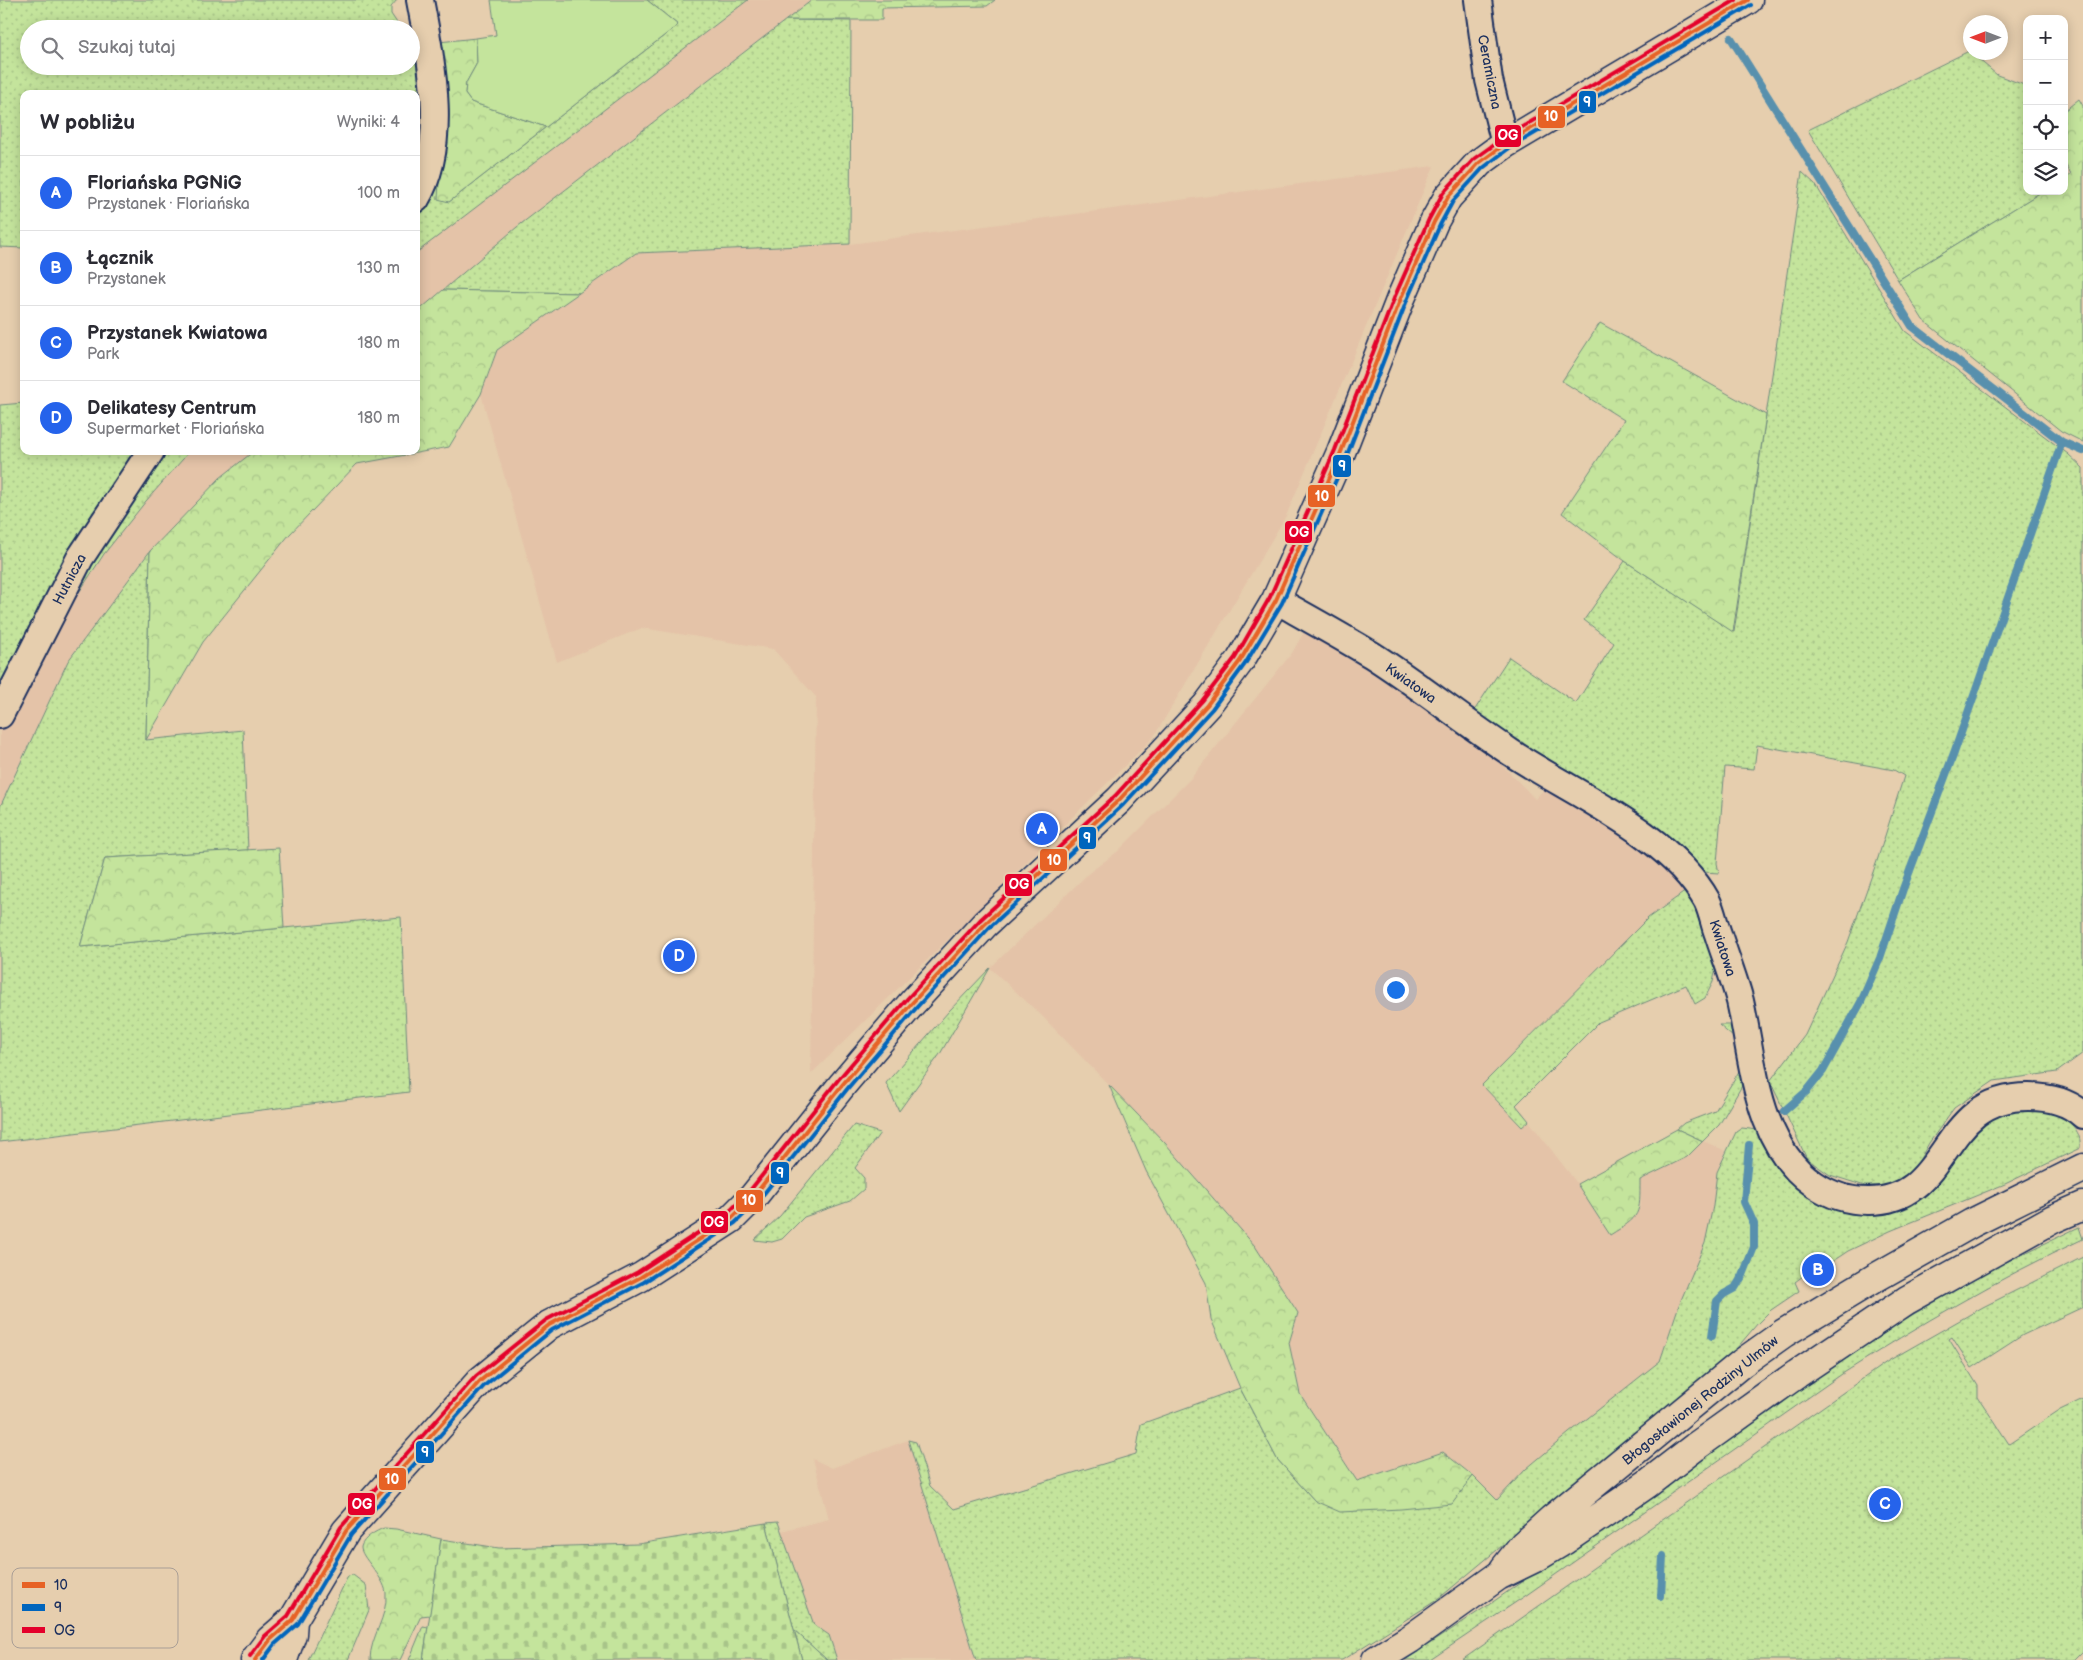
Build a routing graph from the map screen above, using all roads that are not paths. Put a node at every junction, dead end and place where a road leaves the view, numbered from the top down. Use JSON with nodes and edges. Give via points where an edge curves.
{"nodes":[{"id":1,"x":420,"y":0,"type":"edge"},
{"id":2,"x":1478,"y":0,"type":"edge"},
{"id":3,"x":1748,"y":0,"type":"edge"},
{"id":4,"x":1505,"y":144,"type":"junction"},
{"id":5,"x":420,"y":189,"type":"edge"},
{"id":6,"x":148,"y":455,"type":"edge"},
{"id":7,"x":1276,"y":600,"type":"junction"},
{"id":8,"x":0,"y":714,"type":"edge"},
{"id":9,"x":2083,"y":1115,"type":"edge"},
{"id":10,"x":2083,"y":1168,"type":"edge"},
{"id":11,"x":2083,"y":1206,"type":"edge"},
{"id":12,"x":1498,"y":1576,"type":"junction"},
{"id":13,"x":293,"y":1620,"type":"junction"},
{"id":14,"x":255,"y":1660,"type":"edge"},
{"id":15,"x":283,"y":1660,"type":"edge"},
{"id":16,"x":1376,"y":1660,"type":"edge"}],
"edges":[{"from":1,"to":5,"type":"street","via":[[429,48],[434,131],[428,168]]},
{"from":2,"to":4,"type":"street","name":"Ceramiczna","via":[[1489,80]]},
{"from":3,"to":4,"type":"street"},
{"from":4,"to":7,"type":"street","via":[[1468,174],[1441,208],[1401,298],[1342,452]]},
{"from":6,"to":8,"type":"street","name":"Hutnicza","via":[[80,558]]},
{"from":7,"to":9,"type":"street","name":"Kwiatowa","via":[[1372,656],[1511,753],[1624,821],[1679,864],[1707,902],[1739,997],[1758,1098],[1779,1148],[1790,1164],[1817,1186],[1859,1201],[1893,1199],[1904,1194],[1927,1175],[1966,1122],[1991,1104],[2006,1099],[2046,1097],[2063,1102]]},
{"from":7,"to":13,"type":"street","via":[[1240,661],[1207,706],[1119,800],[985,924],[876,1044],[754,1197],[720,1226],[641,1276],[549,1325],[480,1381],[346,1531]]},
{"from":10,"to":12,"type":"street","name":"Błogosławionej Rodziny Ulmów","via":[[1972,1223],[1784,1333],[1552,1519],[1523,1545]]},
{"from":11,"to":12,"type":"street","name":"Błogosławionej Rodziny Ulmów","via":[[2053,1219],[1907,1300],[1797,1374],[1565,1540]]},
{"from":12,"to":16,"type":"street","name":"Błogosławionej Rodziny Ulmów"},
{"from":13,"to":14,"type":"street","via":[[270,1640]]},
{"from":13,"to":15,"type":"street"}]}
